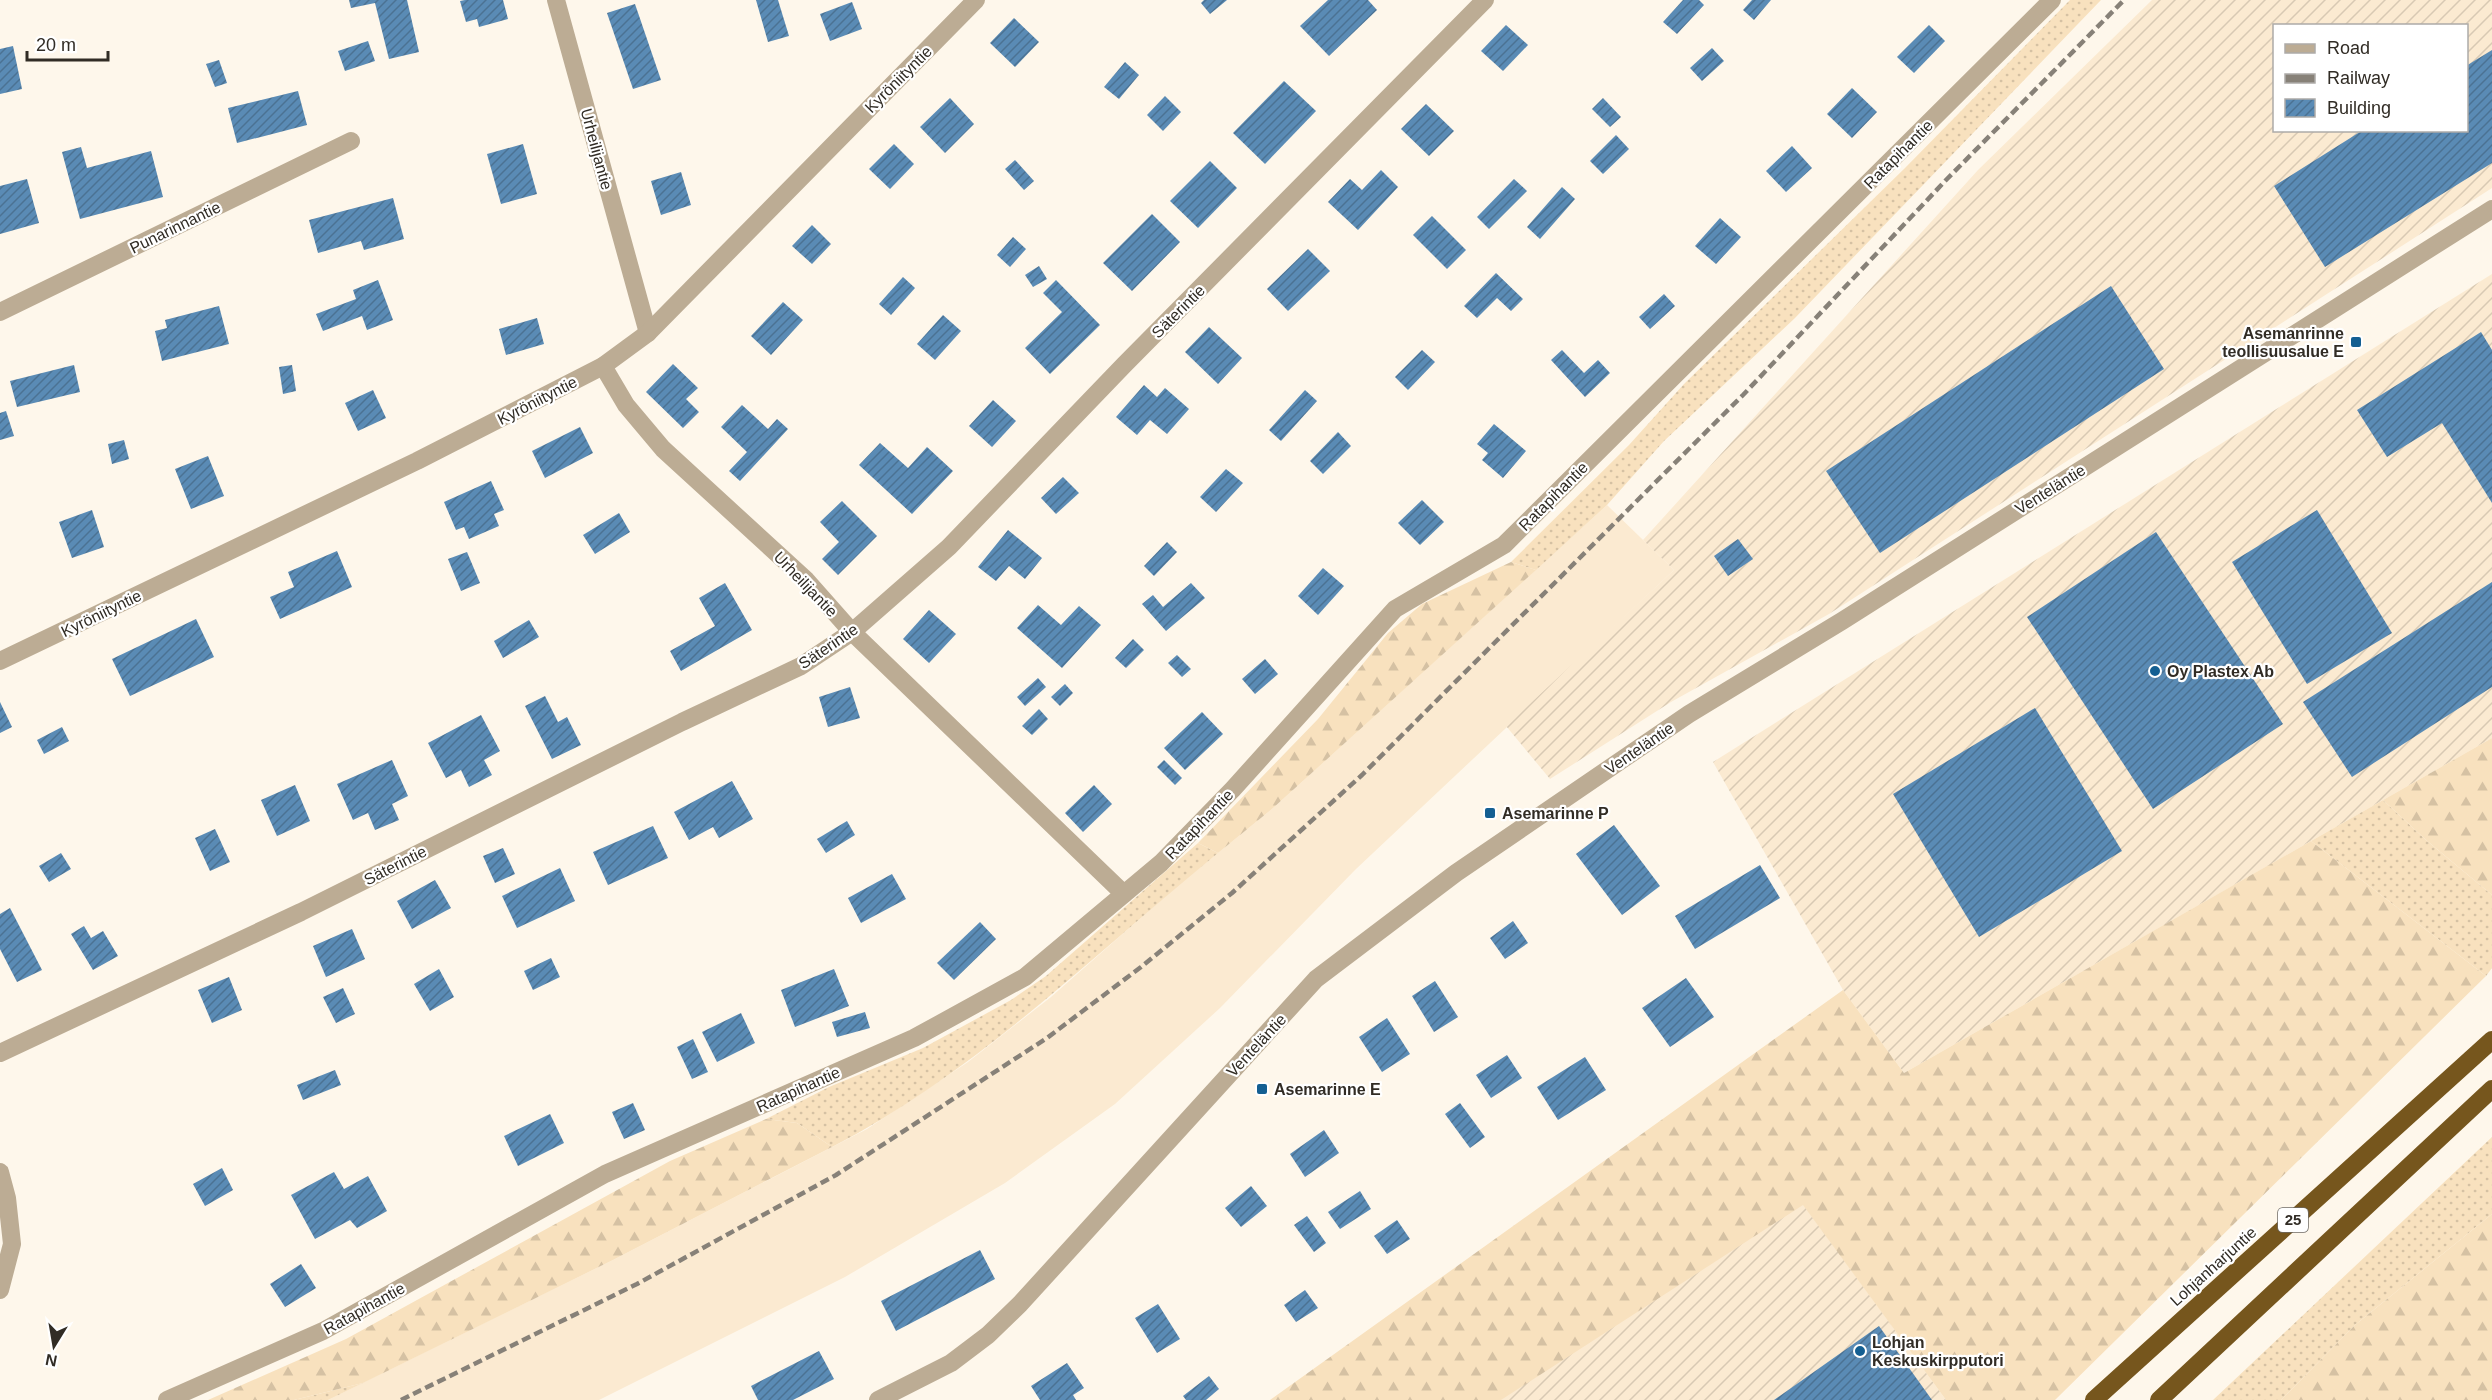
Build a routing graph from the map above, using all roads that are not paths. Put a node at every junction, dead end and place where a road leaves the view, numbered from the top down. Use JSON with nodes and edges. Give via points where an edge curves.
{"nodes":[{"id":1,"x":556,"y":0,"type":"edge"},
{"id":2,"x":976,"y":0,"type":"edge"},
{"id":3,"x":1485,"y":0,"type":"edge"},
{"id":4,"x":2052,"y":0,"type":"edge"},
{"id":5,"x":351,"y":141,"type":"dead end"},
{"id":6,"x":2492,"y":209,"type":"edge"},
{"id":7,"x":0,"y":312,"type":"edge"},
{"id":8,"x":648,"y":333,"type":"junction"},
{"id":9,"x":603,"y":366,"type":"junction"},
{"id":10,"x":852,"y":632,"type":"junction"},
{"id":11,"x":0,"y":661,"type":"edge"},
{"id":12,"x":1124,"y":894,"type":"junction"},
{"id":13,"x":2492,"y":1040,"type":"edge"},
{"id":14,"x":0,"y":1053,"type":"edge"},
{"id":15,"x":2492,"y":1089,"type":"edge"},
{"id":16,"x":0,"y":1172,"type":"edge"},
{"id":17,"x":0,"y":1290,"type":"edge"},
{"id":18,"x":167,"y":1400,"type":"edge"},
{"id":19,"x":878,"y":1400,"type":"edge"},
{"id":20,"x":2094,"y":1400,"type":"edge"},
{"id":21,"x":2159,"y":1400,"type":"edge"}],
"edges":[{"from":1,"to":8,"type":"street","name":"Urheilijantie"},
{"from":2,"to":8,"type":"street","name":"Kyröniityntie"},
{"from":3,"to":10,"type":"street","name":"Säterintie","via":[[949,546]]},
{"from":4,"to":12,"type":"street","name":"Ratapihantie","via":[[1504,545],[1395,609],[1233,789],[1161,863]]},
{"from":5,"to":7,"type":"street","name":"Punarinnantie"},
{"from":6,"to":19,"type":"street","name":"Venteläntie","via":[[1689,714],[1456,873],[1316,979],[988,1335],[951,1363]]},
{"from":8,"to":9,"type":"street","name":"Kyröniityntie"},
{"from":9,"to":10,"type":"street","name":"Urheilijantie","via":[[626,405],[663,449],[806,580]]},
{"from":9,"to":11,"type":"street","name":"Kyröniityntie","via":[[417,461]]},
{"from":10,"to":12,"type":"street","name":"Urheilijantie"},
{"from":10,"to":14,"type":"street","name":"Säterintie","via":[[801,666],[302,912]]},
{"from":12,"to":18,"type":"street","name":"Ratapihantie","via":[[1025,977],[914,1038],[605,1174],[323,1331]]},
{"from":13,"to":20,"type":"highway","name":"Lohjanharjuntie","number":"25"},
{"from":15,"to":21,"type":"highway","number":"25"},
{"from":16,"to":17,"type":"street","via":[[12,1244]]}]}
